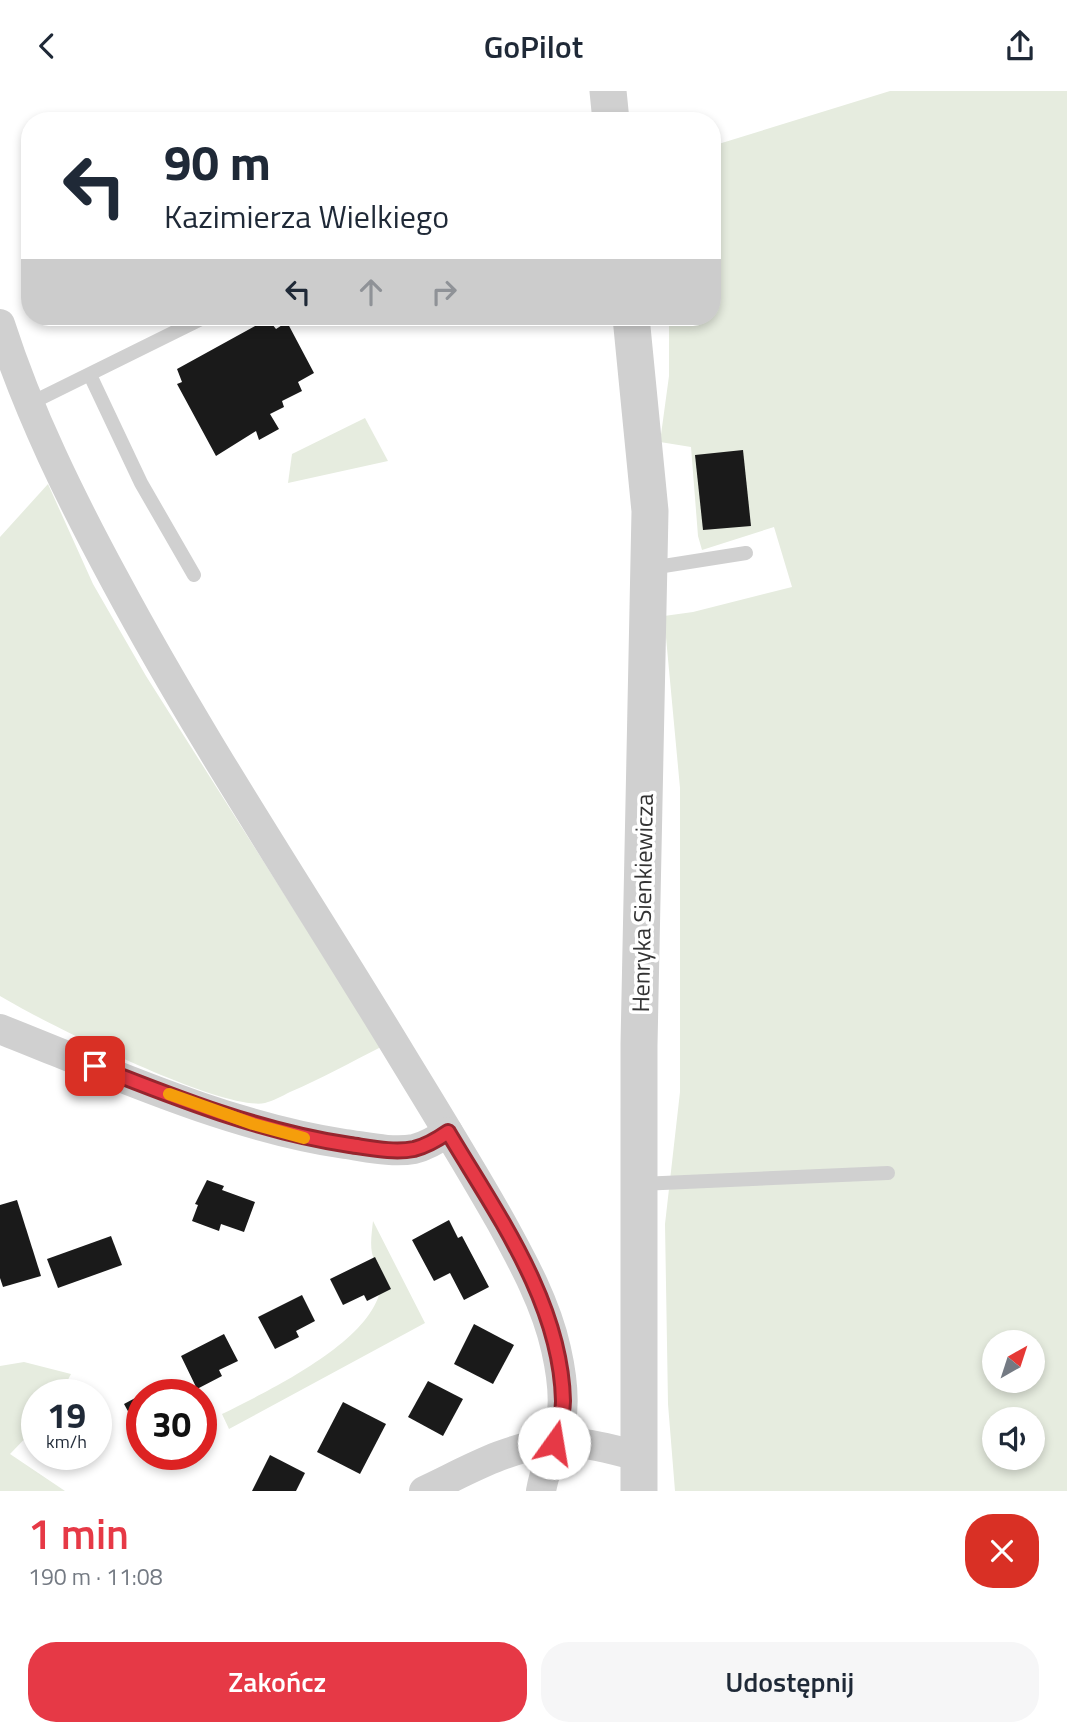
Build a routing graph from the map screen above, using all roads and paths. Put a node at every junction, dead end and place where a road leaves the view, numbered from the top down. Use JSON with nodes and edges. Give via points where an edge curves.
{"nodes":[{"id":1,"x":608,"y":91,"type":"edge"},
{"id":2,"x":610,"y":112,"type":"edge"},
{"id":3,"x":0,"y":324,"type":"edge"},
{"id":4,"x":187,"y":326,"type":"edge"},
{"id":5,"x":632,"y":326,"type":"edge"},
{"id":6,"x":90,"y":375,"type":"junction"},
{"id":7,"x":29,"y":404,"type":"junction"},
{"id":8,"x":746,"y":553,"type":"dead end"},
{"id":9,"x":649,"y":569,"type":"junction"},
{"id":10,"x":194,"y":575,"type":"dead end"},
{"id":11,"x":0,"y":1029,"type":"edge"},
{"id":12,"x":448,"y":1132,"type":"junction"},
{"id":13,"x":887,"y":1173,"type":"dead end"},
{"id":14,"x":639,"y":1184,"type":"junction"},
{"id":15,"x":554,"y":1443,"type":"junction"},
{"id":16,"x":639,"y":1473,"type":"edge"},
{"id":17,"x":424,"y":1491,"type":"edge"},
{"id":18,"x":541,"y":1491,"type":"edge"}],
"edges":[{"from":1,"to":2,"type":"street"},
{"from":3,"to":7,"type":"street"},
{"from":4,"to":6,"type":"lane"},
{"from":5,"to":9,"type":"street","name":"Henryka Sienkiewicza","via":[[650,511]]},
{"from":6,"to":7,"type":"lane"},
{"from":6,"to":10,"type":"lane","via":[[141,483]]},
{"from":7,"to":12,"type":"street","via":[[76,507],[192,720]]},
{"from":8,"to":9,"type":"lane"},
{"from":9,"to":14,"type":"street","name":"Henryka Sienkiewicza"},
{"from":11,"to":12,"type":"street","via":[[180,1098],[307,1139],[415,1149]]},
{"from":12,"to":15,"type":"street","via":[[543,1305],[556,1350],[563,1401]]},
{"from":13,"to":14,"type":"lane"},
{"from":14,"to":16,"type":"street","name":"Henryka Sienkiewicza"},
{"from":15,"to":16,"type":"street","via":[[599,1446]]},
{"from":15,"to":17,"type":"street","via":[[510,1452]]},
{"from":15,"to":18,"type":"street"}]}
